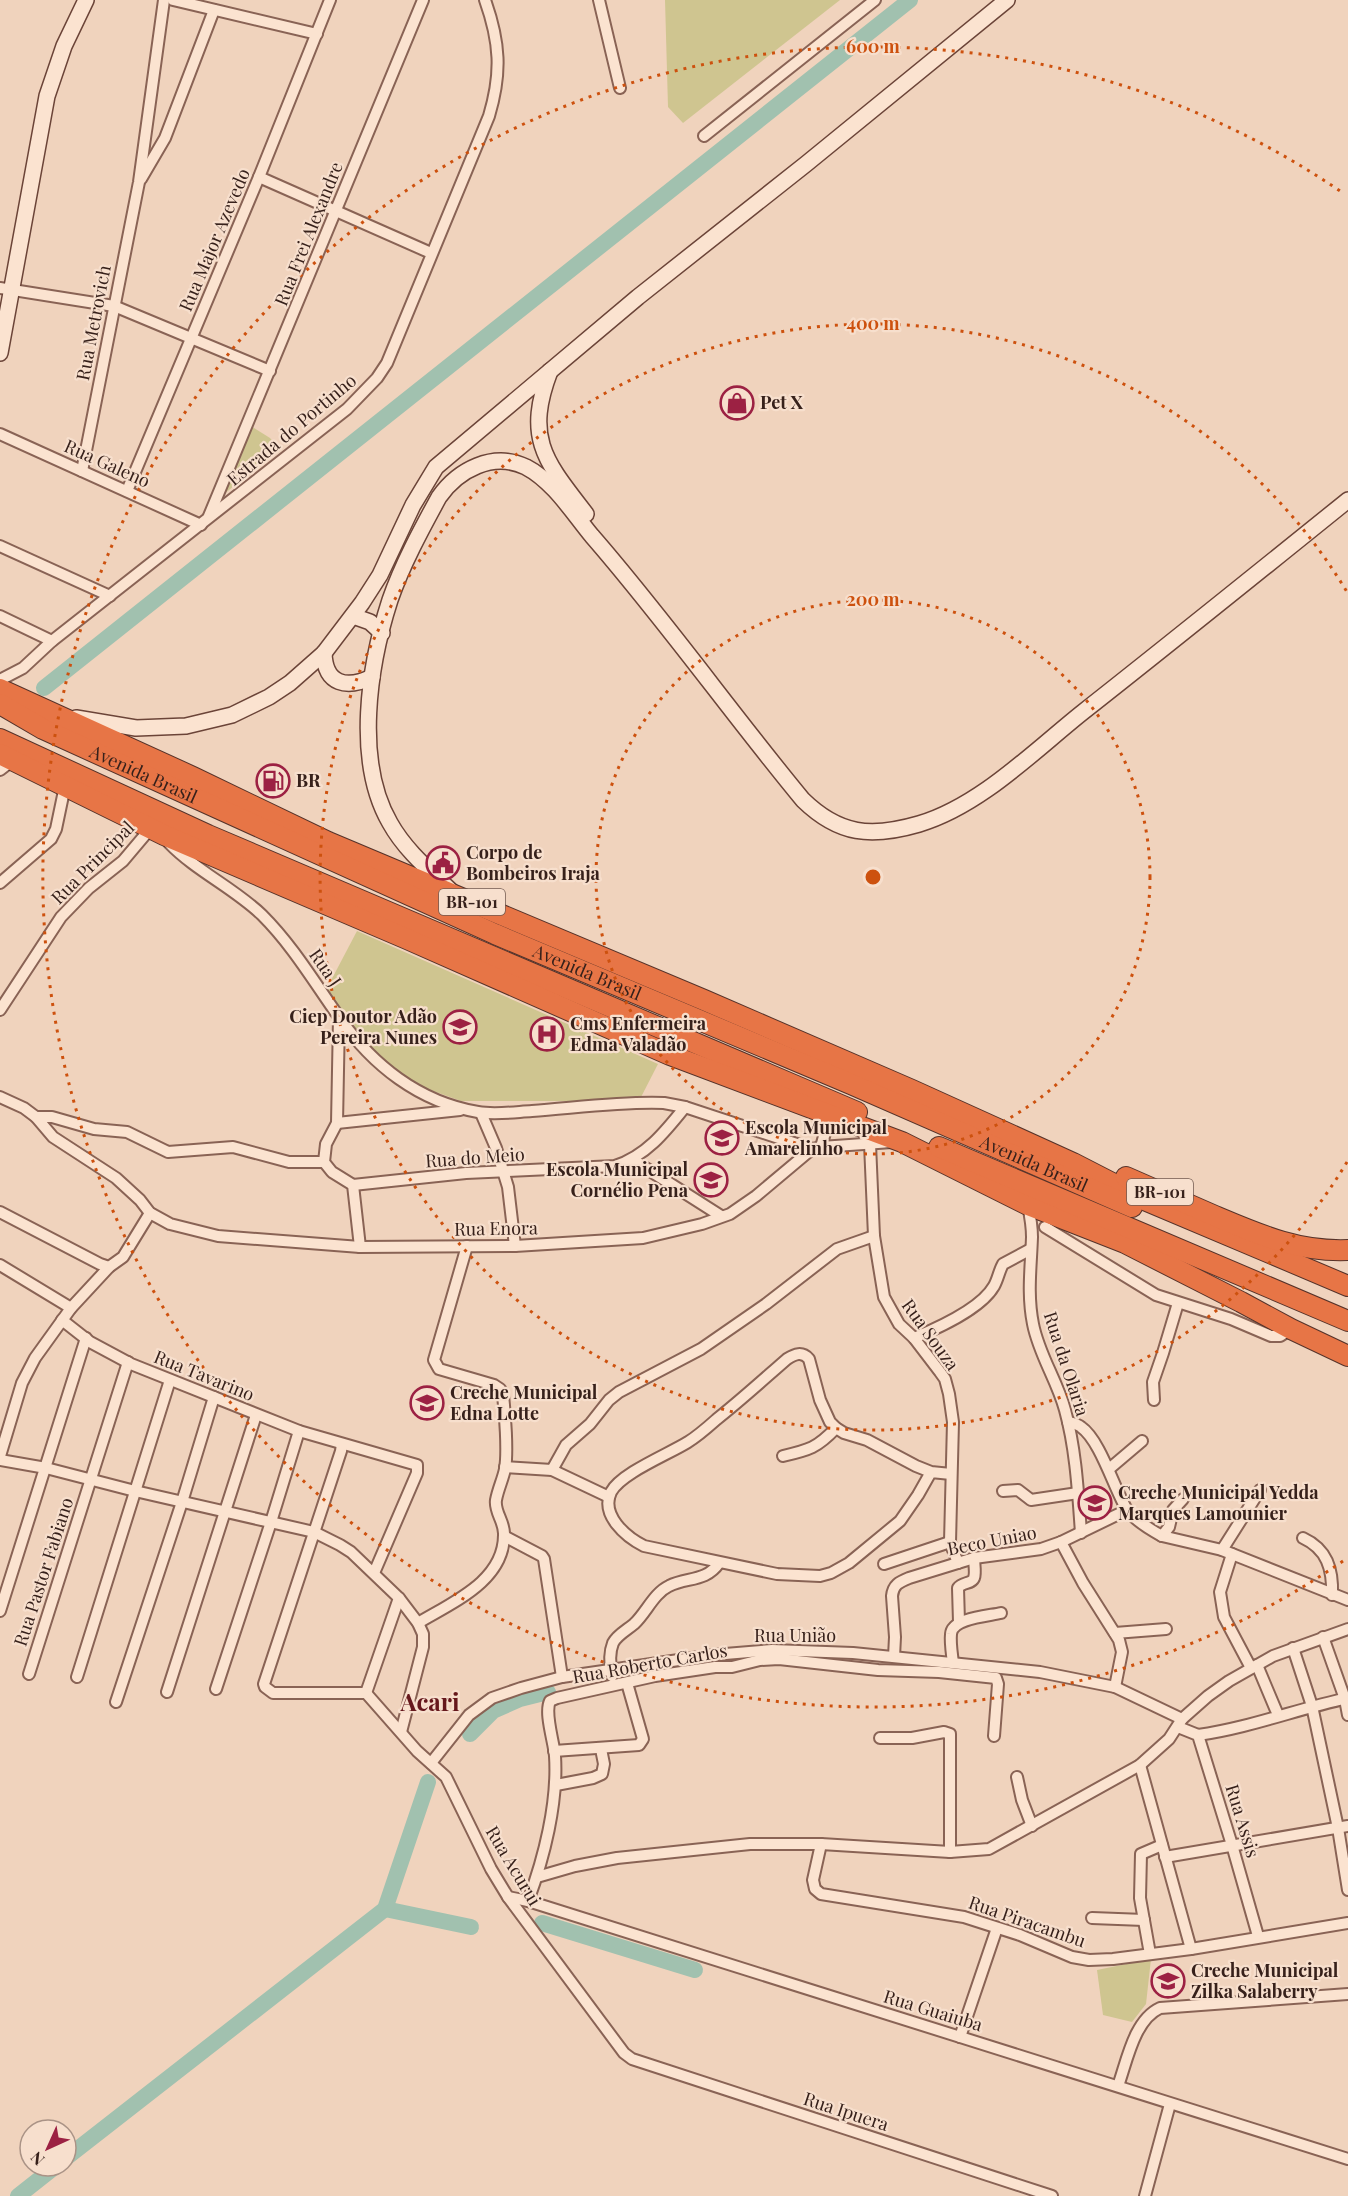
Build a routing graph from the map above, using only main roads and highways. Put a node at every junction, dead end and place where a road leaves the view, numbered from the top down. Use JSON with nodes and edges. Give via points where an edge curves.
{"nodes":[{"id":1,"x":0,"y":689,"type":"edge"},
{"id":2,"x":0,"y":704,"type":"edge"},
{"id":3,"x":0,"y":739,"type":"edge"},
{"id":4,"x":4,"y":761,"type":"edge"},
{"id":5,"x":412,"y":896,"type":"junction"},
{"id":6,"x":652,"y":979,"type":"junction"},
{"id":7,"x":947,"y":1106,"type":"junction"},
{"id":8,"x":1006,"y":1133,"type":"junction"},
{"id":9,"x":1118,"y":1201,"type":"junction"},
{"id":10,"x":1125,"y":1243,"type":"junction"},
{"id":11,"x":1348,"y":1250,"type":"edge"},
{"id":12,"x":1348,"y":1286,"type":"edge"},
{"id":13,"x":1281,"y":1294,"type":"junction"},
{"id":14,"x":1348,"y":1296,"type":"edge"},
{"id":15,"x":1241,"y":1302,"type":"junction"},
{"id":16,"x":1348,"y":1321,"type":"edge"},
{"id":17,"x":1348,"y":1343,"type":"edge"},
{"id":18,"x":1348,"y":1356,"type":"edge"}],
"edges":[{"from":1,"to":6,"type":"highway","name":"Avenida Brasil","number":"BR-101","via":[[328,842]]},
{"from":2,"to":5,"type":"highway","name":"Avenida Brasil","number":"BR-101","via":[[43,729]]},
{"from":3,"to":13,"type":"highway","name":"Avenida Brasil","number":"BR-101","via":[[208,835]]},
{"from":4,"to":10,"type":"highway","name":"Avenida Brasil","via":[[157,832],[681,1059],[902,1142],[1028,1205],[1051,1222]]},
{"from":5,"to":6,"type":"highway","via":[[508,928],[609,970]]},
{"from":5,"to":9,"type":"highway","name":"Avenida Brasil","number":"BR-101"},
{"from":6,"to":7,"type":"highway","name":"Avenida Brasil","number":"BR-101"},
{"from":7,"to":8,"type":"highway","name":"Avenida Brasil"},
{"from":7,"to":9,"type":"highway","via":[[1099,1186]]},
{"from":8,"to":11,"type":"highway","name":"Avenida Brasil","number":"BR-101","via":[[1033,1138],[1291,1245]]},
{"from":8,"to":12,"type":"highway","name":"Avenida Brasil","via":[[1147,1202]]},
{"from":9,"to":14,"type":"highway","name":"Avenida Brasil","number":"BR-101"},
{"from":10,"to":13,"type":"highway","via":[[1209,1275]]},
{"from":10,"to":15,"type":"highway","name":"Avenida Brasil"},
{"from":13,"to":16,"type":"highway","name":"Avenida Brasil","number":"BR-101"},
{"from":15,"to":17,"type":"highway","name":"Avenida Brasil"},
{"from":15,"to":18,"type":"highway","name":"Avenida Brasil"}]}
